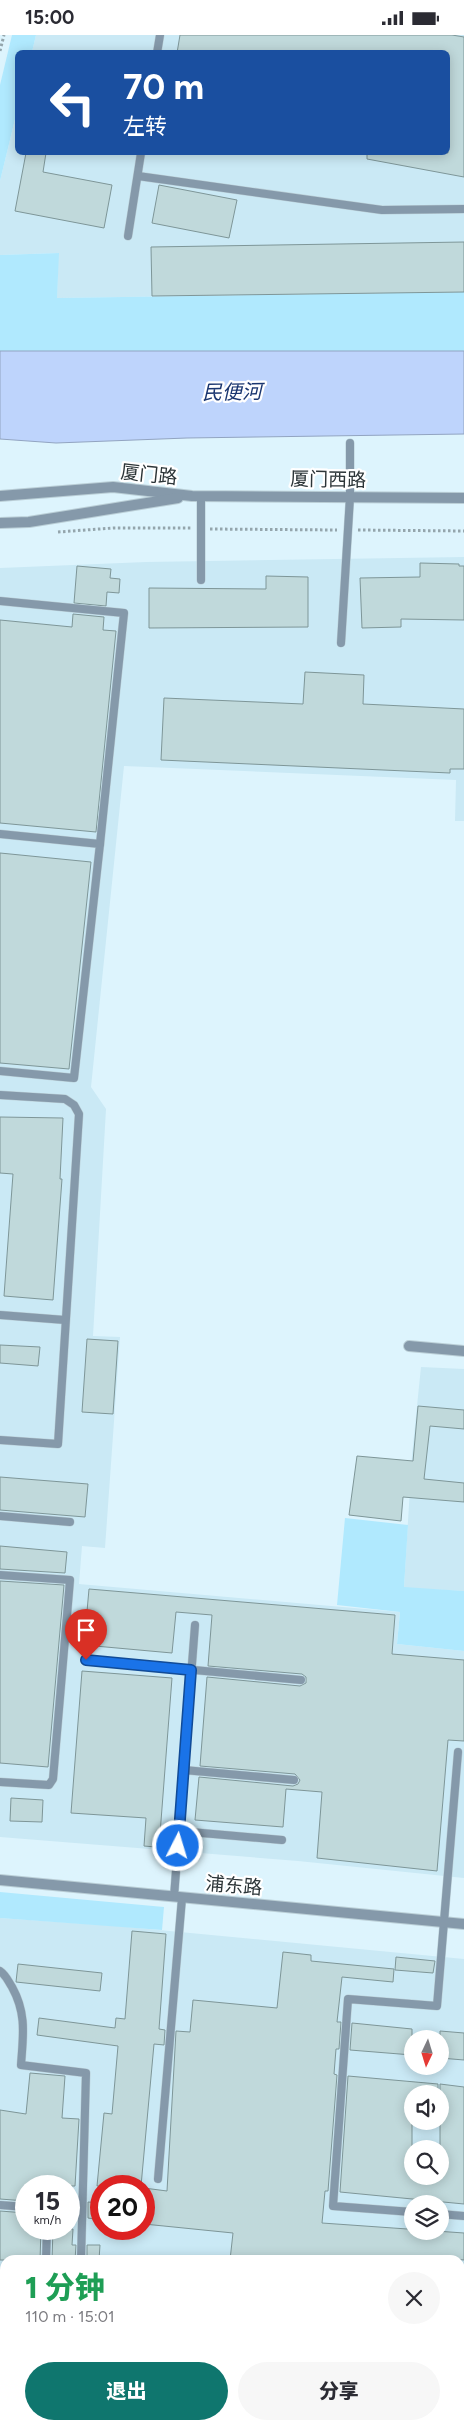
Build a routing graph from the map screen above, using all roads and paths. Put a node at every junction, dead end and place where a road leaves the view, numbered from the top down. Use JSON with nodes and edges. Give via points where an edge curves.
{"nodes":[{"id":1,"x":4,"y":35,"type":"edge"},
{"id":2,"x":160,"y":35,"type":"edge"},
{"id":3,"x":158,"y":50,"type":"edge"},
{"id":4,"x":0,"y":51,"type":"edge"},
{"id":5,"x":141,"y":155,"type":"edge"},
{"id":6,"x":138,"y":176,"type":"junction"},
{"id":7,"x":464,"y":209,"type":"edge"},
{"id":8,"x":128,"y":236,"type":"dead end"},
{"id":9,"x":350,"y":443,"type":"dead end"},
{"id":10,"x":0,"y":496,"type":"edge"},
{"id":11,"x":197,"y":496,"type":"junction"},
{"id":12,"x":350,"y":497,"type":"junction"},
{"id":13,"x":464,"y":498,"type":"edge"},
{"id":14,"x":0,"y":523,"type":"edge"},
{"id":15,"x":201,"y":529,"type":"junction"},
{"id":16,"x":348,"y":530,"type":"junction"},
{"id":17,"x":464,"y":531,"type":"edge"},
{"id":18,"x":57,"y":532,"type":"dead end"},
{"id":19,"x":201,"y":580,"type":"dead end"},
{"id":20,"x":0,"y":601,"type":"edge"},
{"id":21,"x":341,"y":643,"type":"dead end"},
{"id":22,"x":0,"y":834,"type":"edge"},
{"id":23,"x":100,"y":844,"type":"junction"},
{"id":24,"x":0,"y":1071,"type":"edge"},
{"id":25,"x":0,"y":1095,"type":"edge"},
{"id":26,"x":0,"y":1315,"type":"edge"},
{"id":27,"x":65,"y":1320,"type":"junction"},
{"id":28,"x":408,"y":1346,"type":"dead end"},
{"id":29,"x":464,"y":1351,"type":"edge"},
{"id":30,"x":0,"y":1440,"type":"edge"},
{"id":31,"x":0,"y":1516,"type":"edge"},
{"id":32,"x":70,"y":1522,"type":"dead end"},
{"id":33,"x":0,"y":1575,"type":"edge"},
{"id":34,"x":195,"y":1625,"type":"dead end"},
{"id":35,"x":86,"y":1660,"type":"dead end"},
{"id":36,"x":191,"y":1670,"type":"junction"},
{"id":37,"x":301,"y":1680,"type":"dead end"},
{"id":38,"x":458,"y":1753,"type":"dead end"},
{"id":39,"x":184,"y":1770,"type":"junction"},
{"id":40,"x":294,"y":1780,"type":"dead end"},
{"id":41,"x":0,"y":1782,"type":"edge"},
{"id":42,"x":179,"y":1831,"type":"junction"},
{"id":43,"x":282,"y":1839,"type":"dead end"},
{"id":44,"x":0,"y":1881,"type":"edge"},
{"id":45,"x":178,"y":1897,"type":"junction"},
{"id":46,"x":444,"y":1922,"type":"junction"},
{"id":47,"x":464,"y":1924,"type":"edge"},
{"id":48,"x":0,"y":1971,"type":"edge"},
{"id":49,"x":158,"y":2179,"type":"dead end"},
{"id":50,"x":0,"y":2205,"type":"edge"},
{"id":51,"x":15,"y":2206,"type":"edge"},
{"id":52,"x":404,"y":2211,"type":"edge"},
{"id":53,"x":449,"y":2215,"type":"edge"},
{"id":54,"x":464,"y":2216,"type":"edge"},
{"id":55,"x":47,"y":2240,"type":"edge"},
{"id":56,"x":46,"y":2255,"type":"edge"},
{"id":57,"x":81,"y":2255,"type":"edge"}],
"edges":[{"from":1,"to":4,"type":"path"},
{"from":2,"to":3,"type":"lane"},
{"from":5,"to":6,"type":"lane"},
{"from":6,"to":7,"type":"lane","via":[[382,210]]},
{"from":6,"to":8,"type":"lane"},
{"from":9,"to":12,"type":"lane"},
{"from":10,"to":11,"type":"street","name":"厦门路","via":[[113,487]]},
{"from":11,"to":12,"type":"street","name":"厦门西路"},
{"from":11,"to":14,"type":"street","name":"厦门路","via":[[29,522]]},
{"from":11,"to":15,"type":"lane"},
{"from":12,"to":13,"type":"street","name":"厦门西路"},
{"from":12,"to":16,"type":"lane"},
{"from":15,"to":16,"type":"path"},
{"from":15,"to":18,"type":"path","via":[[113,528]]},
{"from":15,"to":19,"type":"lane"},
{"from":16,"to":17,"type":"path"},
{"from":16,"to":21,"type":"lane"},
{"from":20,"to":23,"type":"lane","via":[[124,613]]},
{"from":22,"to":23,"type":"lane"},
{"from":23,"to":24,"type":"lane","via":[[74,1078]]},
{"from":25,"to":27,"type":"lane","via":[[65,1099],[79,1114]]},
{"from":26,"to":27,"type":"lane"},
{"from":27,"to":30,"type":"lane","via":[[58,1444]]},
{"from":28,"to":29,"type":"street"},
{"from":31,"to":32,"type":"lane"},
{"from":33,"to":41,"type":"lane","via":[[70,1580],[53,1779],[49,1785]]},
{"from":34,"to":36,"type":"lane"},
{"from":35,"to":36,"type":"lane"},
{"from":36,"to":37,"type":"lane"},
{"from":36,"to":39,"type":"lane"},
{"from":38,"to":46,"type":"lane"},
{"from":39,"to":40,"type":"lane"},
{"from":39,"to":42,"type":"lane"},
{"from":42,"to":43,"type":"lane"},
{"from":42,"to":45,"type":"lane"},
{"from":44,"to":45,"type":"street","name":"浦东路"},
{"from":45,"to":46,"type":"street","name":"浦东路"},
{"from":45,"to":49,"type":"lane"},
{"from":46,"to":47,"type":"street","name":"浦东路"},
{"from":46,"to":52,"type":"lane","via":[[437,2006],[348,1999],[333,2206]]},
{"from":48,"to":57,"type":"lane","via":[[16,1995],[24,2018],[21,2065],[86,2073]]},
{"from":50,"to":51,"type":"lane"},
{"from":53,"to":54,"type":"lane"},
{"from":55,"to":56,"type":"lane"}]}
